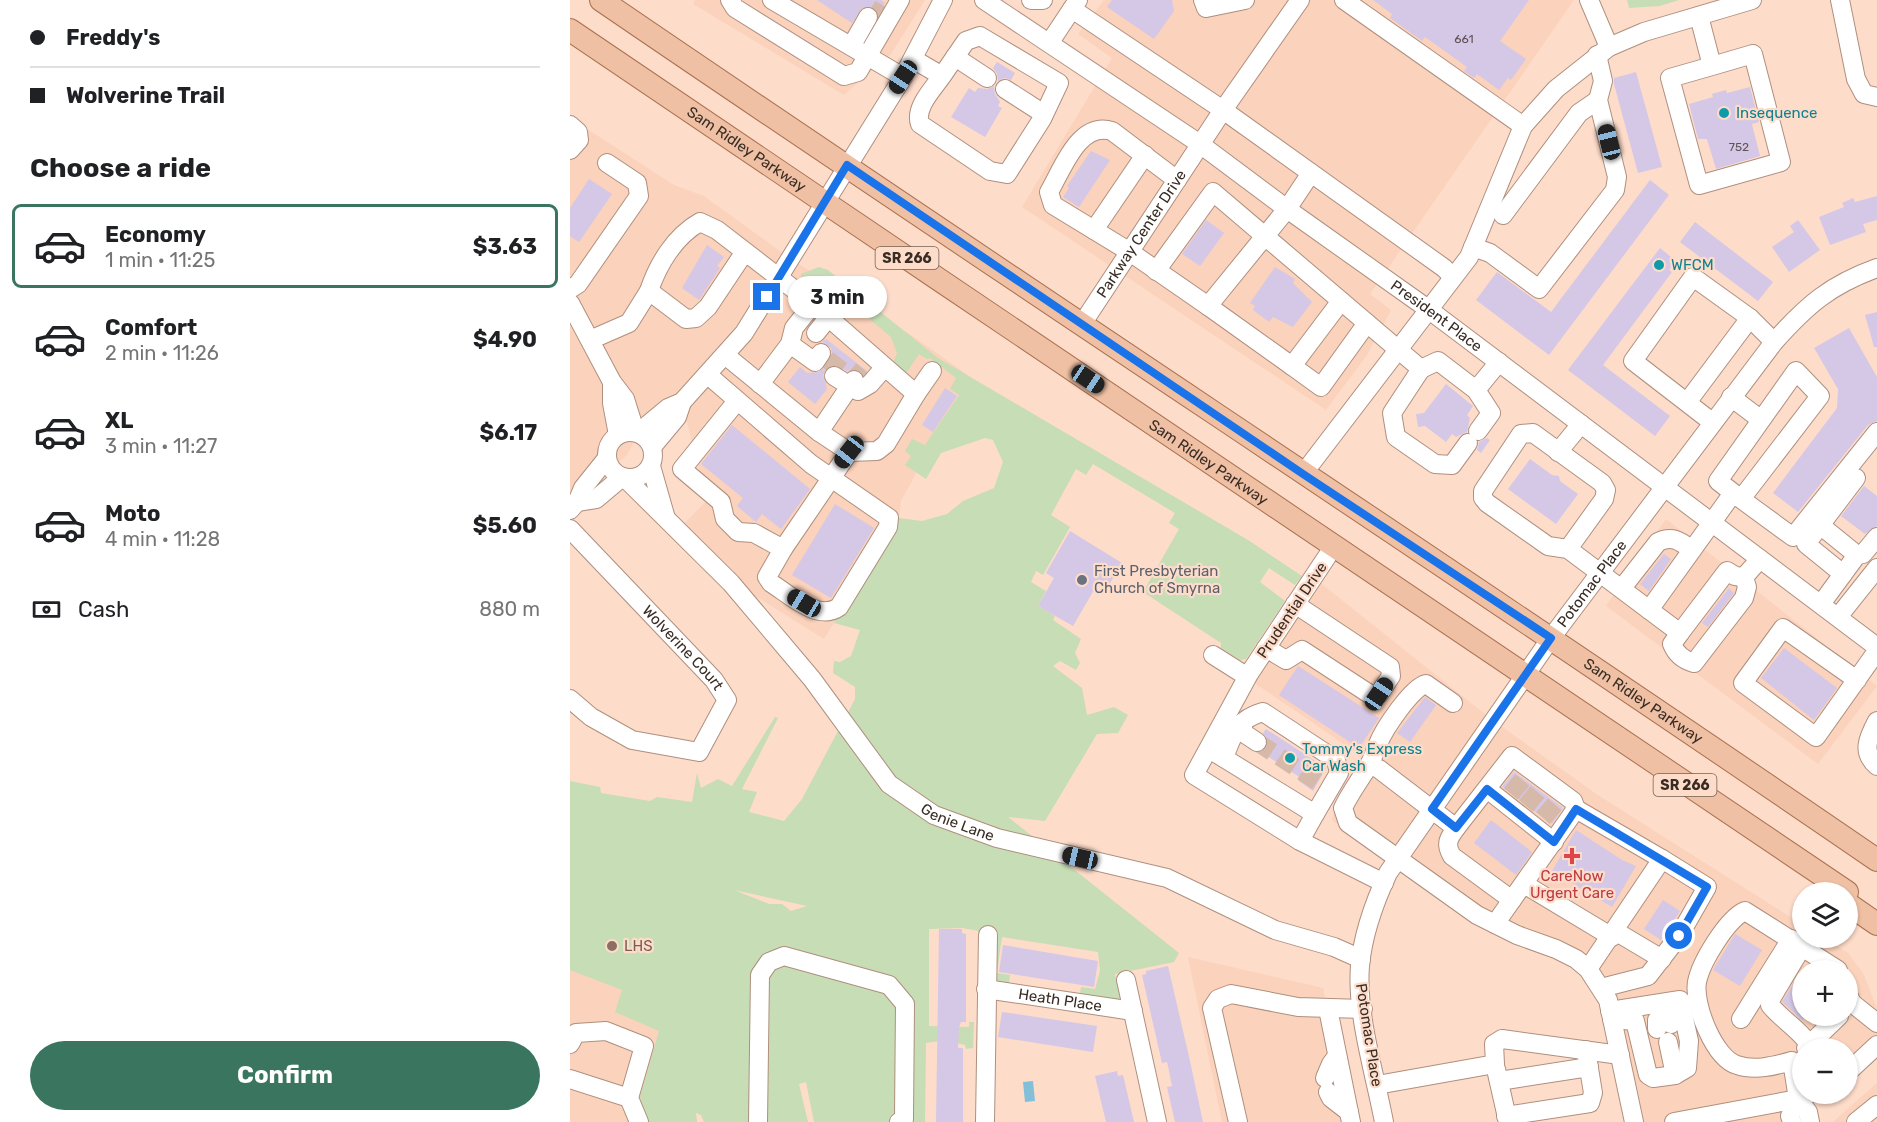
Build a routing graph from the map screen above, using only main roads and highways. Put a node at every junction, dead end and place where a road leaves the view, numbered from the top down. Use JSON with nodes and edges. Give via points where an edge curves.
{"nodes":[{"id":1,"x":601,"y":0,"type":"edge"},
{"id":2,"x":570,"y":30,"type":"edge"},
{"id":3,"x":1757,"y":833,"type":"junction"},
{"id":4,"x":1877,"y":860,"type":"edge"},
{"id":5,"x":1819,"y":882,"type":"edge"},
{"id":6,"x":1831,"y":882,"type":"edge"},
{"id":7,"x":1858,"y":900,"type":"edge"},
{"id":8,"x":1858,"y":911,"type":"edge"},
{"id":9,"x":1877,"y":912,"type":"edge"},
{"id":10,"x":1877,"y":924,"type":"edge"}],
"edges":[{"from":1,"to":4,"type":"main road","name":"Sam Ridley Parkway","number":"SR 266"},
{"from":2,"to":3,"type":"main road","name":"Sam Ridley Parkway","number":"SR 266"},
{"from":3,"to":5,"type":"main road"},
{"from":3,"to":6,"type":"main road","name":"Sam Ridley Parkway","number":"SR 266"},
{"from":7,"to":9,"type":"main road","name":"Sam Ridley Parkway","number":"SR 266"},
{"from":8,"to":10,"type":"main road"}]}
